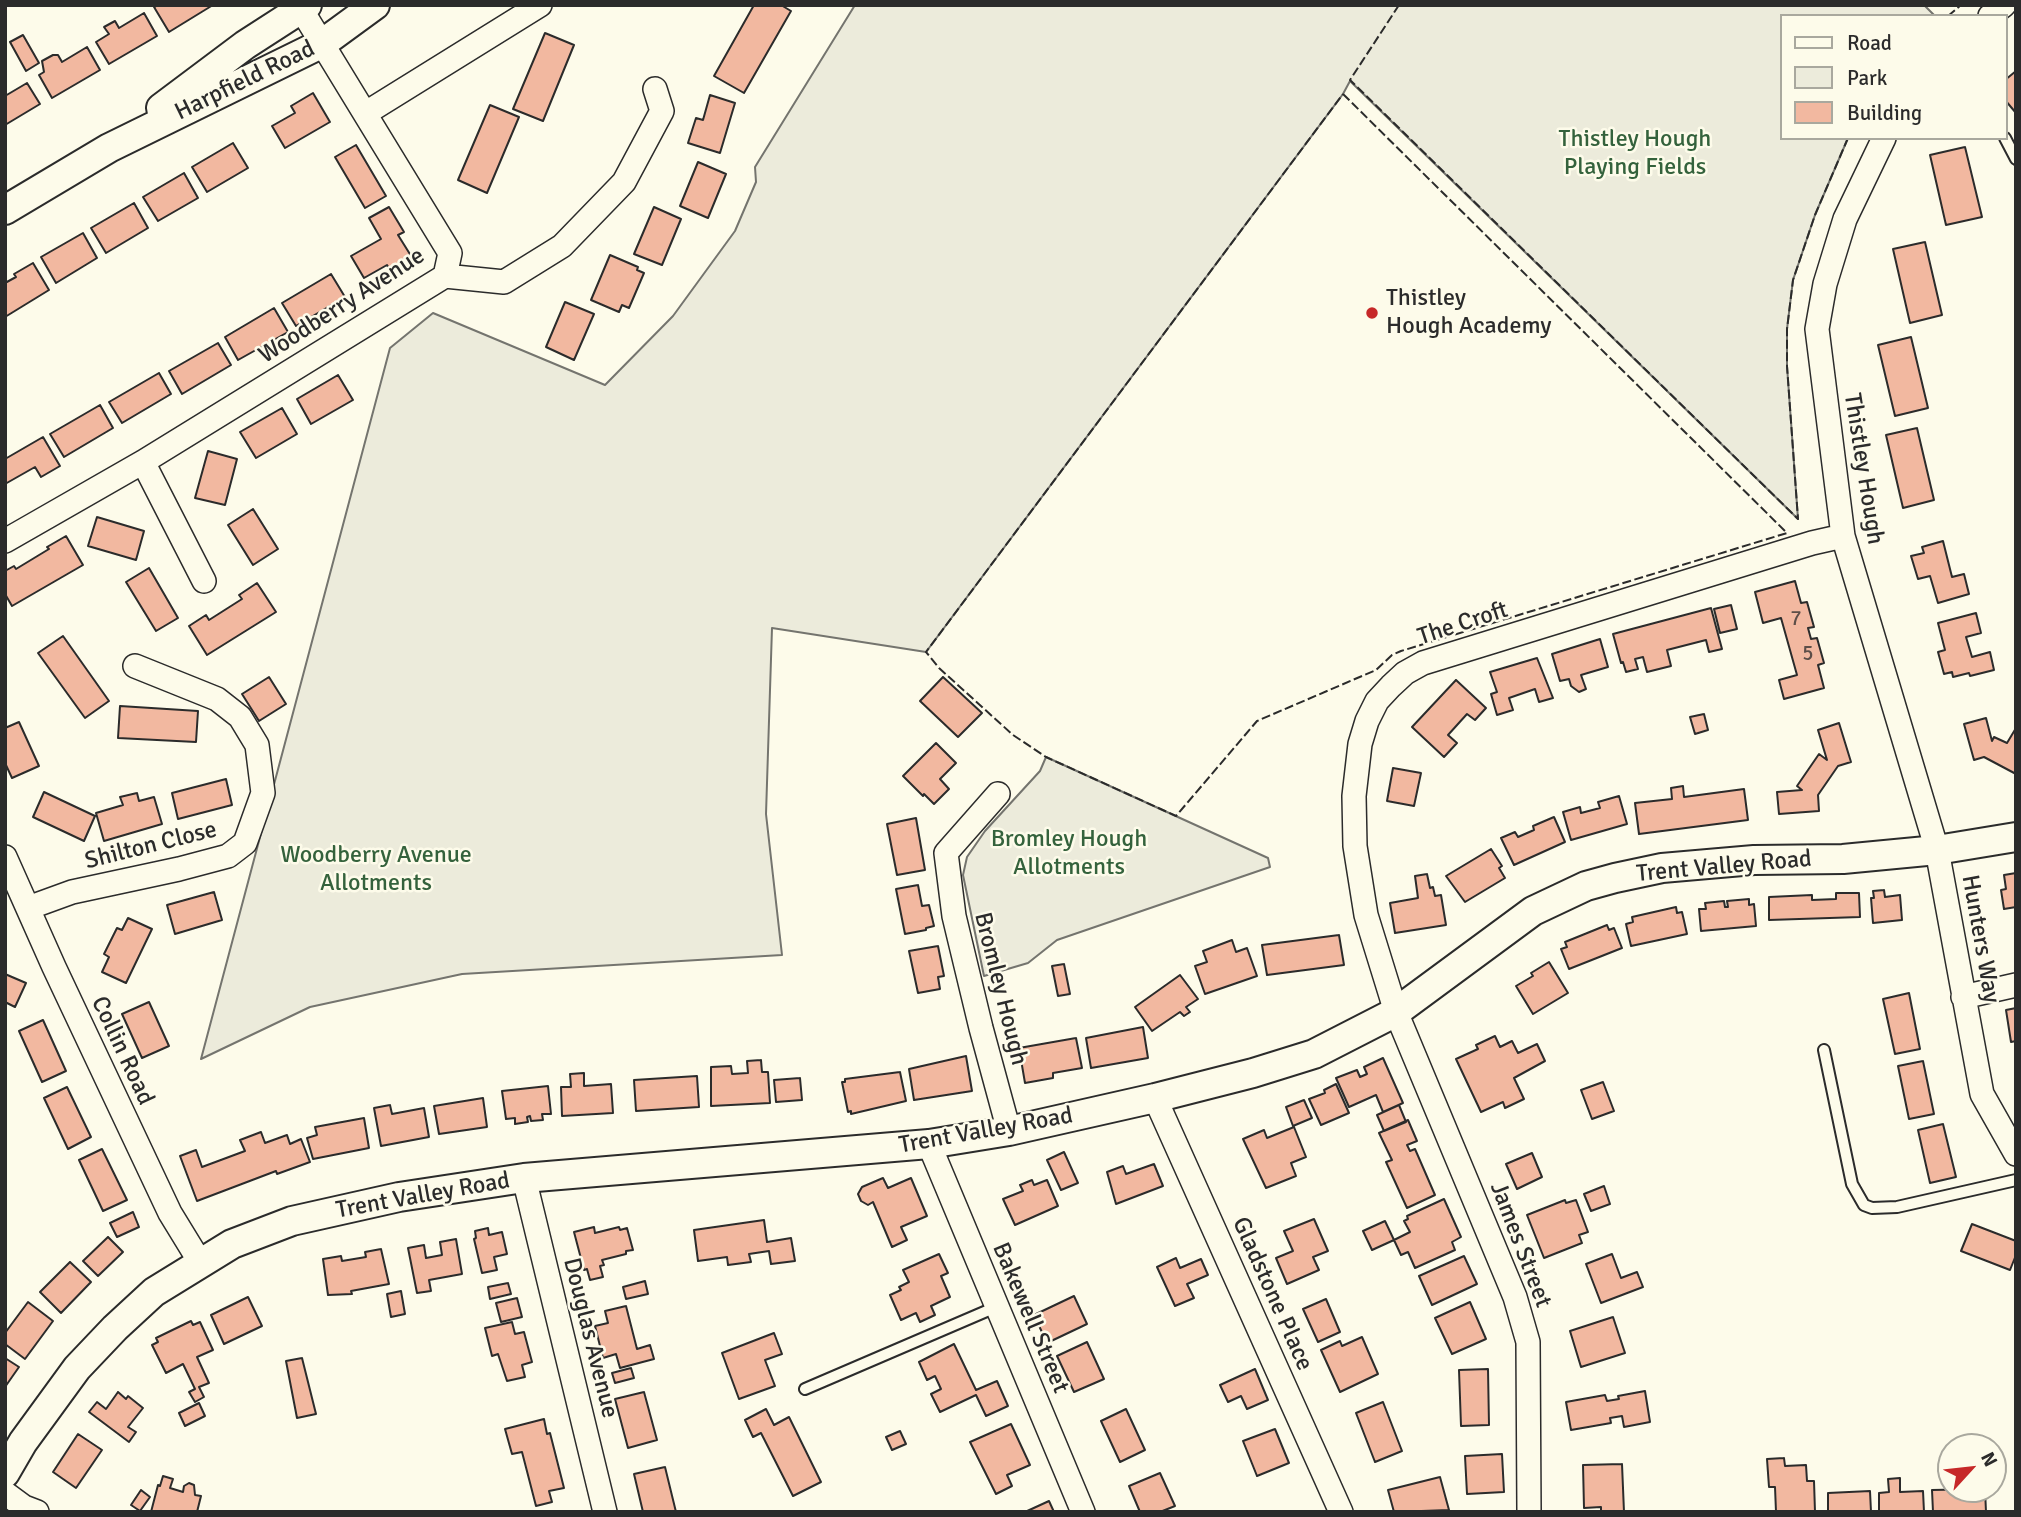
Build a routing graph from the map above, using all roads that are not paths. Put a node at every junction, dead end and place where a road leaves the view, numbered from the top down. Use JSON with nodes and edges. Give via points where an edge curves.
{"nodes":[{"id":1,"x":376,"y":5,"type":"edge"},
{"id":2,"x":540,"y":5,"type":"edge"},
{"id":3,"x":304,"y":7,"type":"edge"},
{"id":4,"x":323,"y":43,"type":"junction"},
{"id":5,"x":655,"y":89,"type":"dead end"},
{"id":6,"x":366,"y":113,"type":"junction"},
{"id":7,"x":1883,"y":140,"type":"edge"},
{"id":8,"x":2006,"y":140,"type":"edge"},
{"id":9,"x":109,"y":148,"type":"junction"},
{"id":10,"x":2016,"y":159,"type":"edge"},
{"id":11,"x":5,"y":210,"type":"edge"},
{"id":12,"x":445,"y":276,"type":"junction"},
{"id":13,"x":143,"y":462,"type":"junction"},
{"id":14,"x":1843,"y":536,"type":"junction"},
{"id":15,"x":5,"y":541,"type":"edge"},
{"id":16,"x":204,"y":581,"type":"dead end"},
{"id":17,"x":135,"y":666,"type":"dead end"},
{"id":18,"x":998,"y":794,"type":"dead end"},
{"id":19,"x":2016,"y":837,"type":"edge"},
{"id":20,"x":1937,"y":850,"type":"junction"},
{"id":21,"x":5,"y":857,"type":"edge"},
{"id":22,"x":19,"y":906,"type":"edge"},
{"id":23,"x":2016,"y":985,"type":"edge"},
{"id":24,"x":1963,"y":997,"type":"junction"},
{"id":25,"x":1396,"y":1012,"type":"junction"},
{"id":26,"x":1824,"y":1050,"type":"dead end"},
{"id":27,"x":1155,"y":1098,"type":"junction"},
{"id":28,"x":1009,"y":1131,"type":"junction"},
{"id":29,"x":929,"y":1144,"type":"junction"},
{"id":30,"x":2016,"y":1154,"type":"edge"},
{"id":31,"x":524,"y":1178,"type":"junction"},
{"id":32,"x":2016,"y":1180,"type":"edge"},
{"id":33,"x":200,"y":1262,"type":"junction"},
{"id":34,"x":996,"y":1307,"type":"junction"},
{"id":35,"x":805,"y":1389,"type":"dead end"},
{"id":36,"x":5,"y":1473,"type":"edge"},
{"id":37,"x":5,"y":1493,"type":"edge"},
{"id":38,"x":37,"y":1512,"type":"edge"},
{"id":39,"x":605,"y":1512,"type":"edge"},
{"id":40,"x":1083,"y":1512,"type":"edge"},
{"id":41,"x":1341,"y":1512,"type":"edge"},
{"id":42,"x":1529,"y":1512,"type":"edge"}],
"edges":[{"from":1,"to":4,"type":"street","name":"Harpfield Road"},
{"from":2,"to":6,"type":"street"},
{"from":3,"to":4,"type":"street","name":"Woodberry Avenue"},
{"from":3,"to":9,"type":"street","name":"Harpfield Road"},
{"from":4,"to":6,"type":"street","name":"Woodberry Avenue"},
{"from":4,"to":9,"type":"street","name":"Harpfield Road"},
{"from":5,"to":12,"type":"street","via":[[662,111],[624,182],[562,246],[504,282]]},
{"from":6,"to":12,"type":"street","name":"Woodberry Avenue","via":[[450,253]]},
{"from":7,"to":14,"type":"street","name":"Thistley Hough","via":[[1845,219],[1817,329]]},
{"from":8,"to":10,"type":"lane"},
{"from":9,"to":11,"type":"street","name":"Harpfield Road"},
{"from":12,"to":13,"type":"street","name":"Woodberry Avenue"},
{"from":13,"to":15,"type":"street","name":"Woodberry Avenue"},
{"from":13,"to":16,"type":"street"},
{"from":14,"to":20,"type":"street","name":"Thistley Hough"},
{"from":14,"to":25,"type":"street","name":"The Croft","via":[[1423,663],[1405,673],[1377,701],[1360,744],[1355,846],[1366,915]]},
{"from":17,"to":22,"type":"street","name":"Shilton Close","via":[[216,699],[240,718],[257,745],[263,793],[245,843],[228,856]]},
{"from":18,"to":28,"type":"street","name":"Bromley Hough","via":[[946,853],[954,916]]},
{"from":19,"to":20,"type":"street","name":"Trent Valley Road"},
{"from":20,"to":24,"type":"street","name":"Hunters Way"},
{"from":20,"to":25,"type":"street","name":"Trent Valley Road","via":[[1662,868],[1596,883],[1533,911]]},
{"from":21,"to":22,"type":"street","name":"Collin Road"},
{"from":22,"to":33,"type":"street","name":"Collin Road","via":[[54,967],[170,1213]]},
{"from":23,"to":24,"type":"street"},
{"from":24,"to":30,"type":"street","name":"Hunters Way","via":[[1982,1094]]},
{"from":25,"to":27,"type":"street","name":"Trent Valley Road","via":[[1314,1054]]},
{"from":25,"to":42,"type":"street","name":"James Street","via":[[1515,1297],[1528,1342]]},
{"from":26,"to":32,"type":"lane","via":[[1852,1184],[1864,1205],[1897,1207]]},
{"from":27,"to":28,"type":"street","name":"Trent Valley Road"},
{"from":27,"to":41,"type":"street","name":"Gladstone Place"},
{"from":28,"to":29,"type":"street","name":"Trent Valley Road"},
{"from":29,"to":31,"type":"street","name":"Trent Valley Road"},
{"from":29,"to":34,"type":"street","name":"Bakewell Street"},
{"from":31,"to":33,"type":"street","name":"Trent Valley Road","via":[[399,1197],[292,1221]]},
{"from":31,"to":39,"type":"street","name":"Douglas Avenue"},
{"from":33,"to":36,"type":"street","name":"Trent Valley Road","via":[[154,1292],[77,1368]]},
{"from":34,"to":35,"type":"lane"},
{"from":34,"to":40,"type":"street","name":"Bakewell Street"},
{"from":37,"to":38,"type":"street"}]}
